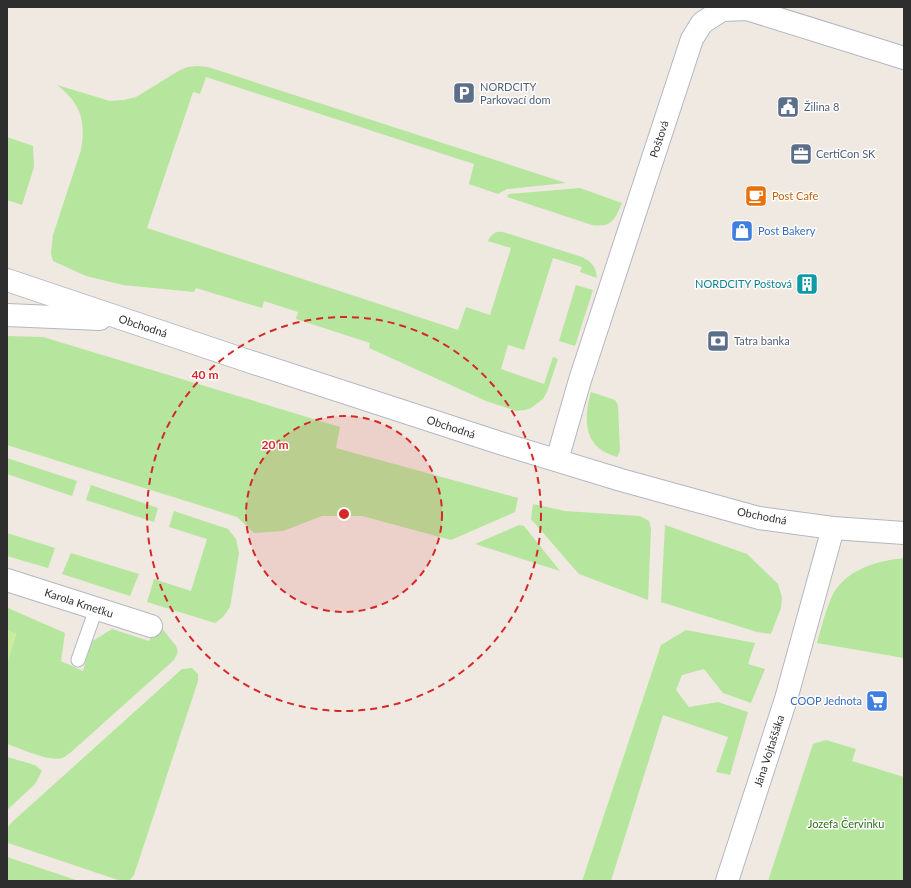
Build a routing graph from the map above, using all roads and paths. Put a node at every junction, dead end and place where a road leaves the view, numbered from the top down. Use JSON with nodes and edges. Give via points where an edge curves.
{"nodes":[{"id":1,"x":904,"y":58,"type":"edge"},
{"id":2,"x":7,"y":280,"type":"edge"},
{"id":3,"x":7,"y":315,"type":"edge"},
{"id":4,"x":125,"y":320,"type":"junction"},
{"id":5,"x":557,"y":460,"type":"junction"},
{"id":6,"x":833,"y":528,"type":"junction"},
{"id":7,"x":904,"y":533,"type":"edge"},
{"id":8,"x":7,"y":580,"type":"edge"},
{"id":9,"x":96,"y":609,"type":"junction"},
{"id":10,"x":151,"y":626,"type":"dead end"},
{"id":11,"x":78,"y":660,"type":"dead end"},
{"id":12,"x":727,"y":881,"type":"edge"}],
"edges":[{"from":1,"to":5,"type":"street","name":"Poštová","via":[[747,9],[722,10],[702,24],[689,46],[580,380]]},
{"from":2,"to":4,"type":"street","name":"Obchodná"},
{"from":3,"to":4,"type":"street"},
{"from":4,"to":5,"type":"street","name":"Obchodná"},
{"from":5,"to":6,"type":"street","name":"Obchodná","via":[[759,518]]},
{"from":6,"to":7,"type":"street","name":"Obchodná"},
{"from":6,"to":12,"type":"street","name":"Jána Vojtaššáka","via":[[786,699]]},
{"from":8,"to":9,"type":"street","name":"Karola Kmeťku"},
{"from":9,"to":10,"type":"street","name":"Karola Kmeťku"},
{"from":9,"to":11,"type":"lane"}]}
